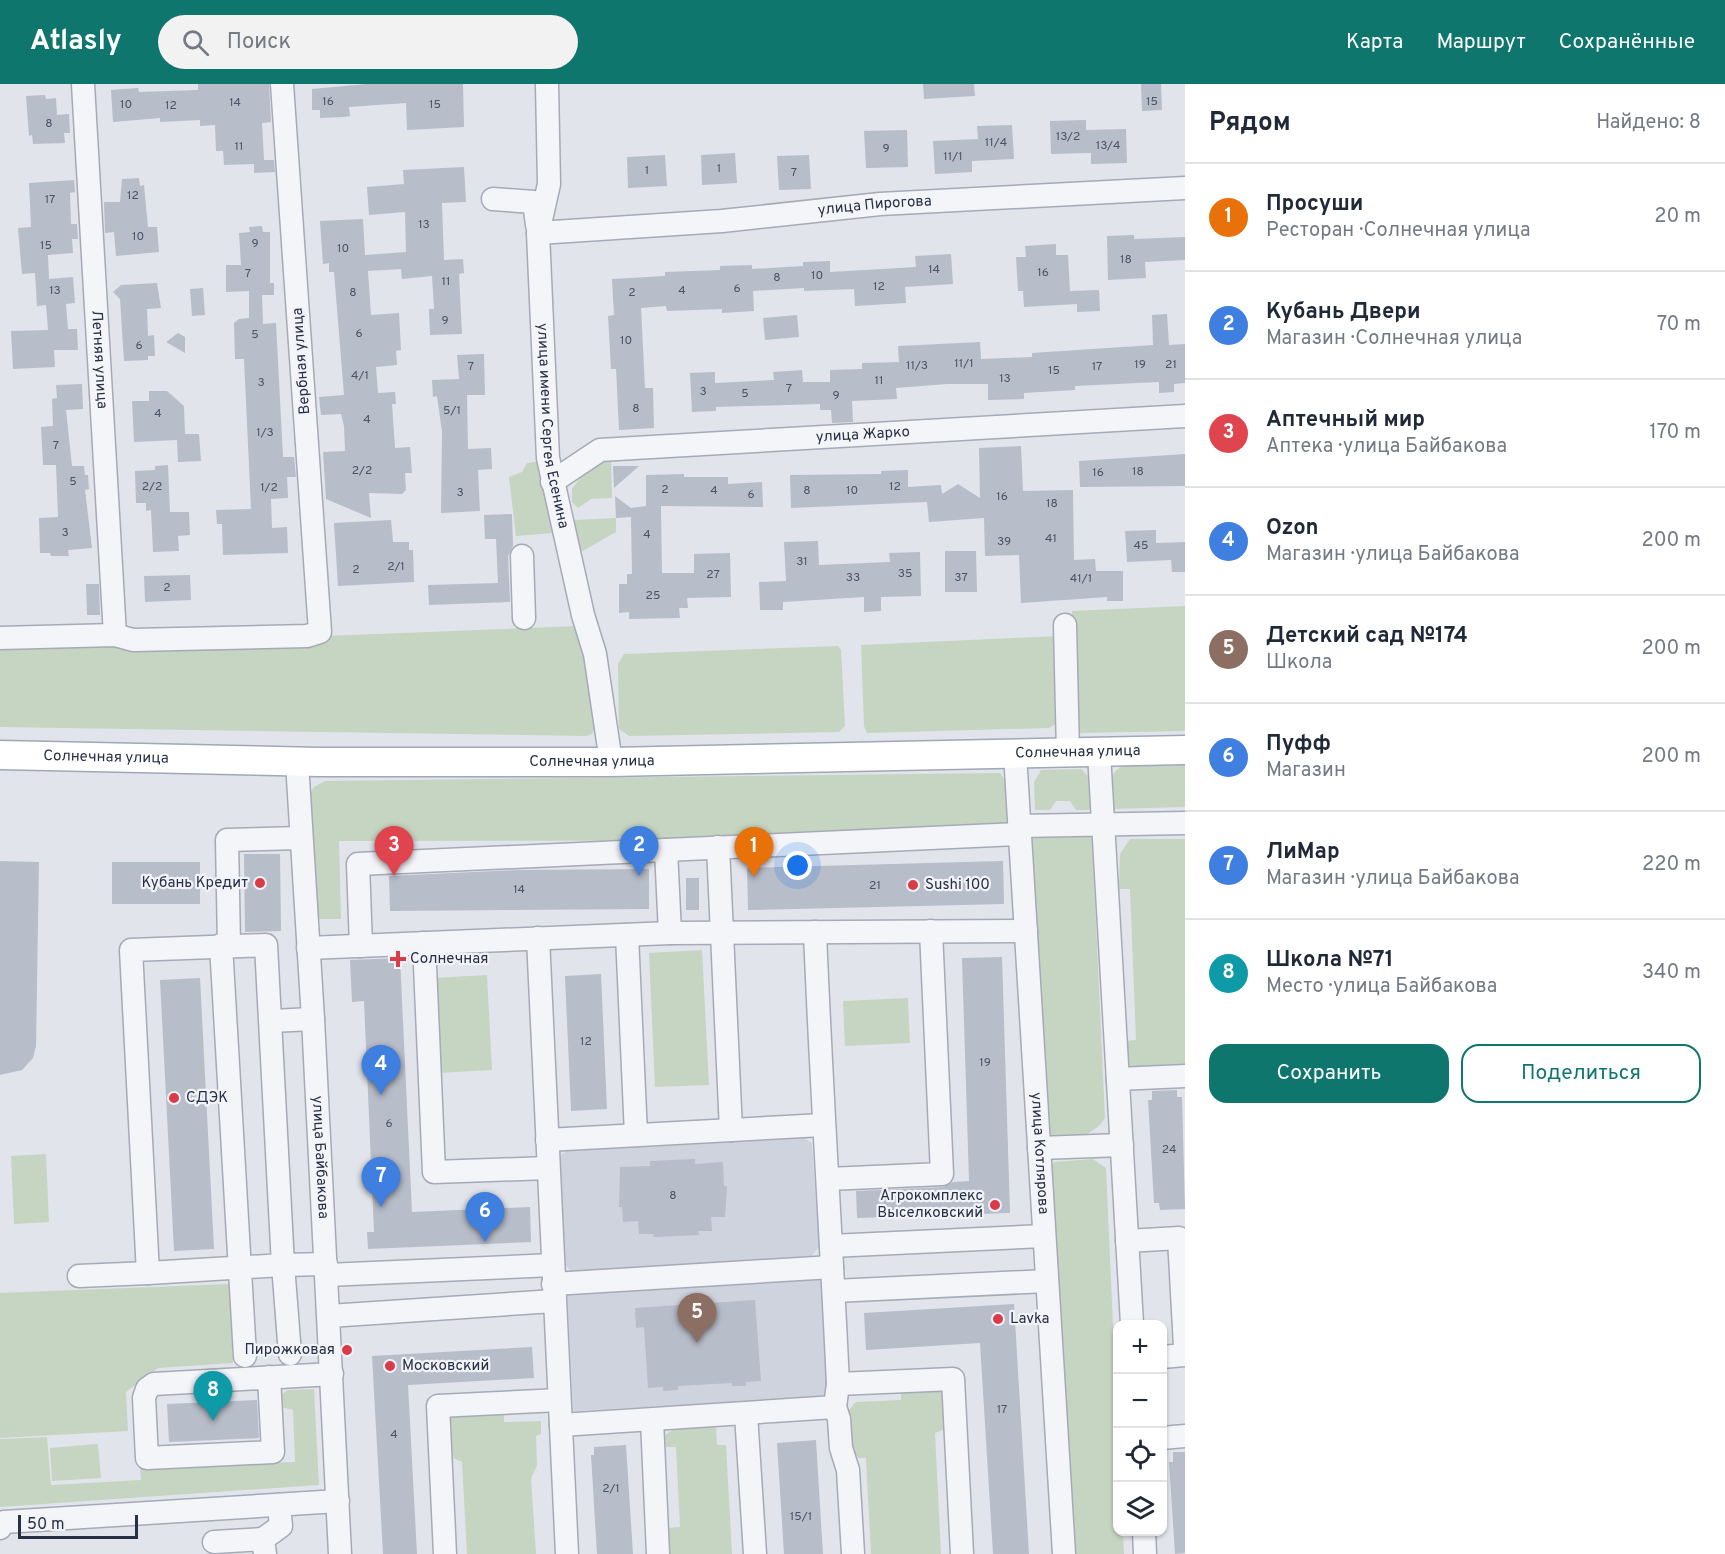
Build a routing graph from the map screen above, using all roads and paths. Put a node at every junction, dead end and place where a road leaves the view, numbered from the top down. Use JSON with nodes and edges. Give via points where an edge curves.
{"nodes":[{"id":1,"x":83,"y":84,"type":"edge"},
{"id":2,"x":282,"y":84,"type":"edge"},
{"id":3,"x":547,"y":84,"type":"edge"},
{"id":4,"x":1185,"y":188,"type":"edge"},
{"id":5,"x":493,"y":199,"type":"dead end"},
{"id":6,"x":538,"y":233,"type":"junction"},
{"id":7,"x":1185,"y":416,"type":"edge"},
{"id":8,"x":552,"y":482,"type":"junction"},
{"id":9,"x":522,"y":556,"type":"dead end"},
{"id":10,"x":524,"y":618,"type":"dead end"},
{"id":11,"x":1065,"y":625,"type":"dead end"},
{"id":12,"x":115,"y":635,"type":"junction"},
{"id":13,"x":0,"y":638,"type":"edge"},
{"id":14,"x":1185,"y":750,"type":"edge"},
{"id":15,"x":1068,"y":753,"type":"junction"},
{"id":16,"x":1099,"y":753,"type":"junction"},
{"id":17,"x":1015,"y":754,"type":"junction"},
{"id":18,"x":0,"y":755,"type":"edge"},
{"id":19,"x":297,"y":762,"type":"junction"},
{"id":20,"x":610,"y":762,"type":"junction"},
{"id":21,"x":1185,"y":823,"type":"edge"},
{"id":22,"x":1103,"y":824,"type":"junction"},
{"id":23,"x":1020,"y":830,"type":"junction"},
{"id":24,"x":302,"y":838,"type":"junction"},
{"id":25,"x":718,"y":848,"type":"junction"},
{"id":26,"x":666,"y":850,"type":"junction"},
{"id":27,"x":931,"y":931,"type":"junction"},
{"id":28,"x":1026,"y":931,"type":"junction"},
{"id":29,"x":815,"y":932,"type":"junction"},
{"id":30,"x":670,"y":933,"type":"junction"},
{"id":31,"x":721,"y":933,"type":"junction"},
{"id":32,"x":627,"y":934,"type":"junction"},
{"id":33,"x":538,"y":938,"type":"junction"},
{"id":34,"x":424,"y":943,"type":"junction"},
{"id":35,"x":225,"y":945,"type":"junction"},
{"id":36,"x":361,"y":946,"type":"junction"},
{"id":37,"x":308,"y":948,"type":"junction"},
{"id":38,"x":313,"y":1019,"type":"junction"},
{"id":39,"x":271,"y":1021,"type":"junction"},
{"id":40,"x":1185,"y":1076,"type":"edge"},
{"id":41,"x":1118,"y":1079,"type":"junction"},
{"id":42,"x":822,"y":1125,"type":"junction"},
{"id":43,"x":731,"y":1130,"type":"junction"},
{"id":44,"x":636,"y":1135,"type":"junction"},
{"id":45,"x":547,"y":1140,"type":"junction"},
{"id":46,"x":1122,"y":1145,"type":"junction"},
{"id":47,"x":1039,"y":1148,"type":"junction"},
{"id":48,"x":548,"y":1168,"type":"junction"},
{"id":49,"x":828,"y":1179,"type":"junction"},
{"id":50,"x":1044,"y":1236,"type":"junction"},
{"id":51,"x":1127,"y":1241,"type":"junction"},
{"id":52,"x":832,"y":1256,"type":"junction"},
{"id":53,"x":284,"y":1265,"type":"junction"},
{"id":54,"x":239,"y":1268,"type":"junction"},
{"id":55,"x":326,"y":1269,"type":"junction"},
{"id":56,"x":148,"y":1273,"type":"junction"},
{"id":57,"x":79,"y":1276,"type":"dead end"},
{"id":58,"x":1047,"y":1281,"type":"junction"},
{"id":59,"x":553,"y":1283,"type":"junction"},
{"id":60,"x":834,"y":1291,"type":"junction"},
{"id":61,"x":329,"y":1316,"type":"junction"},
{"id":62,"x":1132,"y":1320,"type":"edge"},
{"id":63,"x":1185,"y":1347,"type":"edge"},
{"id":64,"x":290,"y":1354,"type":"dead end"},
{"id":65,"x":1185,"y":1355,"type":"edge"},
{"id":66,"x":244,"y":1356,"type":"dead end"},
{"id":67,"x":1167,"y":1357,"type":"edge"},
{"id":68,"x":332,"y":1374,"type":"junction"},
{"id":69,"x":269,"y":1377,"type":"junction"},
{"id":70,"x":838,"y":1384,"type":"junction"},
{"id":71,"x":559,"y":1400,"type":"junction"},
{"id":72,"x":835,"y":1407,"type":"junction"},
{"id":73,"x":746,"y":1414,"type":"junction"},
{"id":74,"x":652,"y":1420,"type":"junction"},
{"id":75,"x":561,"y":1425,"type":"junction"},
{"id":76,"x":1185,"y":1436,"type":"edge"},
{"id":77,"x":1167,"y":1438,"type":"edge"},
{"id":78,"x":338,"y":1501,"type":"junction"},
{"id":79,"x":279,"y":1505,"type":"junction"},
{"id":80,"x":1,"y":1524,"type":"edge"},
{"id":81,"x":1144,"y":1536,"type":"edge"},
{"id":82,"x":214,"y":1542,"type":"dead end"},
{"id":83,"x":264,"y":1546,"type":"edge"},
{"id":84,"x":340,"y":1554,"type":"edge"},
{"id":85,"x":445,"y":1554,"type":"edge"},
{"id":86,"x":567,"y":1554,"type":"edge"},
{"id":87,"x":658,"y":1554,"type":"edge"},
{"id":88,"x":755,"y":1554,"type":"edge"},
{"id":89,"x":853,"y":1554,"type":"edge"},
{"id":90,"x":962,"y":1554,"type":"edge"},
{"id":91,"x":1064,"y":1554,"type":"edge"},
{"id":92,"x":1145,"y":1554,"type":"edge"}],
"edges":[{"from":1,"to":12,"type":"street","name":"Летняя улица"},
{"from":2,"to":12,"type":"street","name":"Вербная улица","via":[[321,626],[316,635],[133,640]]},
{"from":3,"to":6,"type":"street","name":"улица имени Сергея Есенина","via":[[549,184]]},
{"from":4,"to":6,"type":"street","name":"улица Пирогова","via":[[880,204],[722,221]]},
{"from":5,"to":6,"type":"street","via":[[534,202]]},
{"from":6,"to":8,"type":"street","name":"улица имени Сергея Есенина","via":[[546,434]]},
{"from":7,"to":8,"type":"street","name":"улица Жарко","via":[[600,450]]},
{"from":8,"to":20,"type":"street","name":"улица имени Сергея Есенина","via":[[595,654]]},
{"from":9,"to":10,"type":"street"},
{"from":11,"to":15,"type":"street"},
{"from":12,"to":13,"type":"street"},
{"from":14,"to":16,"type":"main road","name":"Солнечная улица"},
{"from":15,"to":16,"type":"main road","name":"Солнечная улица"},
{"from":15,"to":17,"type":"main road","name":"Солнечная улица"},
{"from":16,"to":22,"type":"street"},
{"from":17,"to":20,"type":"main road","name":"Солнечная улица"},
{"from":17,"to":23,"type":"street","name":"улица Котлярова"},
{"from":18,"to":19,"type":"main road","name":"Солнечная улица"},
{"from":19,"to":20,"type":"main road","name":"Солнечная улица"},
{"from":19,"to":24,"type":"street","name":"улица Байбакова"},
{"from":21,"to":22,"type":"street"},
{"from":22,"to":23,"type":"street"},
{"from":22,"to":41,"type":"street"},
{"from":23,"to":25,"type":"street"},
{"from":23,"to":28,"type":"street","name":"улица Котлярова"},
{"from":24,"to":35,"type":"street","via":[[227,840]]},
{"from":24,"to":37,"type":"street","name":"улица Байбакова"},
{"from":25,"to":26,"type":"street"},
{"from":25,"to":31,"type":"street"},
{"from":26,"to":30,"type":"street"},
{"from":26,"to":36,"type":"street","via":[[358,864]]},
{"from":27,"to":28,"type":"street"},
{"from":27,"to":29,"type":"street"},
{"from":27,"to":49,"type":"street","via":[[942,1174]]},
{"from":28,"to":47,"type":"street","name":"улица Котлярова"},
{"from":29,"to":31,"type":"street"},
{"from":29,"to":42,"type":"street"},
{"from":30,"to":31,"type":"street"},
{"from":30,"to":32,"type":"street"},
{"from":31,"to":43,"type":"street"},
{"from":32,"to":33,"type":"street"},
{"from":32,"to":44,"type":"street"},
{"from":33,"to":34,"type":"street"},
{"from":33,"to":45,"type":"street"},
{"from":34,"to":36,"type":"street"},
{"from":34,"to":48,"type":"street","via":[[434,1173]]},
{"from":35,"to":39,"type":"street","via":[[266,945]]},
{"from":35,"to":54,"type":"street"},
{"from":35,"to":56,"type":"street","via":[[131,950]]},
{"from":36,"to":37,"type":"street"},
{"from":37,"to":38,"type":"street","name":"улица Байбакова"},
{"from":38,"to":39,"type":"street"},
{"from":38,"to":55,"type":"street","name":"улица Байбакова"},
{"from":39,"to":53,"type":"street"},
{"from":40,"to":41,"type":"street"},
{"from":41,"to":46,"type":"street"},
{"from":42,"to":43,"type":"street"},
{"from":42,"to":49,"type":"street"},
{"from":43,"to":44,"type":"street"},
{"from":44,"to":45,"type":"street"},
{"from":45,"to":48,"type":"street"},
{"from":46,"to":47,"type":"street"},
{"from":46,"to":51,"type":"street"},
{"from":47,"to":50,"type":"street","name":"улица Котлярова"},
{"from":48,"to":59,"type":"street"},
{"from":49,"to":52,"type":"street"},
{"from":50,"to":52,"type":"street"},
{"from":50,"to":58,"type":"street","name":"улица Котлярова"},
{"from":51,"to":62,"type":"street"},
{"from":51,"to":63,"type":"street","via":[[1179,1238]]},
{"from":52,"to":59,"type":"street"},
{"from":52,"to":60,"type":"street"},
{"from":53,"to":54,"type":"street"},
{"from":53,"to":55,"type":"street"},
{"from":53,"to":64,"type":"street"},
{"from":54,"to":56,"type":"street"},
{"from":54,"to":66,"type":"street"},
{"from":55,"to":59,"type":"street"},
{"from":55,"to":61,"type":"street","name":"улица Байбакова"},
{"from":56,"to":57,"type":"street"},
{"from":58,"to":60,"type":"street"},
{"from":58,"to":91,"type":"street","name":"улица Котлярова"},
{"from":59,"to":61,"type":"street"},
{"from":59,"to":71,"type":"street"},
{"from":60,"to":70,"type":"street"},
{"from":61,"to":68,"type":"street","name":"улица Байбакова"},
{"from":65,"to":67,"type":"street"},
{"from":68,"to":69,"type":"street"},
{"from":68,"to":78,"type":"street","name":"улица Байбакова"},
{"from":69,"to":69,"type":"street","via":[[154,1384],[144,1398],[147,1458],[273,1452]]},
{"from":70,"to":72,"type":"street"},
{"from":70,"to":90,"type":"street","via":[[953,1379]]},
{"from":71,"to":75,"type":"street"},
{"from":71,"to":85,"type":"street","via":[[438,1406]]},
{"from":72,"to":73,"type":"street"},
{"from":72,"to":89,"type":"street","via":[[848,1470]]},
{"from":73,"to":74,"type":"street"},
{"from":73,"to":88,"type":"street"},
{"from":74,"to":75,"type":"street"},
{"from":74,"to":87,"type":"street"},
{"from":75,"to":86,"type":"street"},
{"from":76,"to":77,"type":"street"},
{"from":78,"to":79,"type":"street"},
{"from":78,"to":84,"type":"street","name":"улица Байбакова"},
{"from":79,"to":80,"type":"street"},
{"from":79,"to":83,"type":"street","via":[[281,1526]]},
{"from":81,"to":92,"type":"street"},
{"from":82,"to":83,"type":"street"}]}
